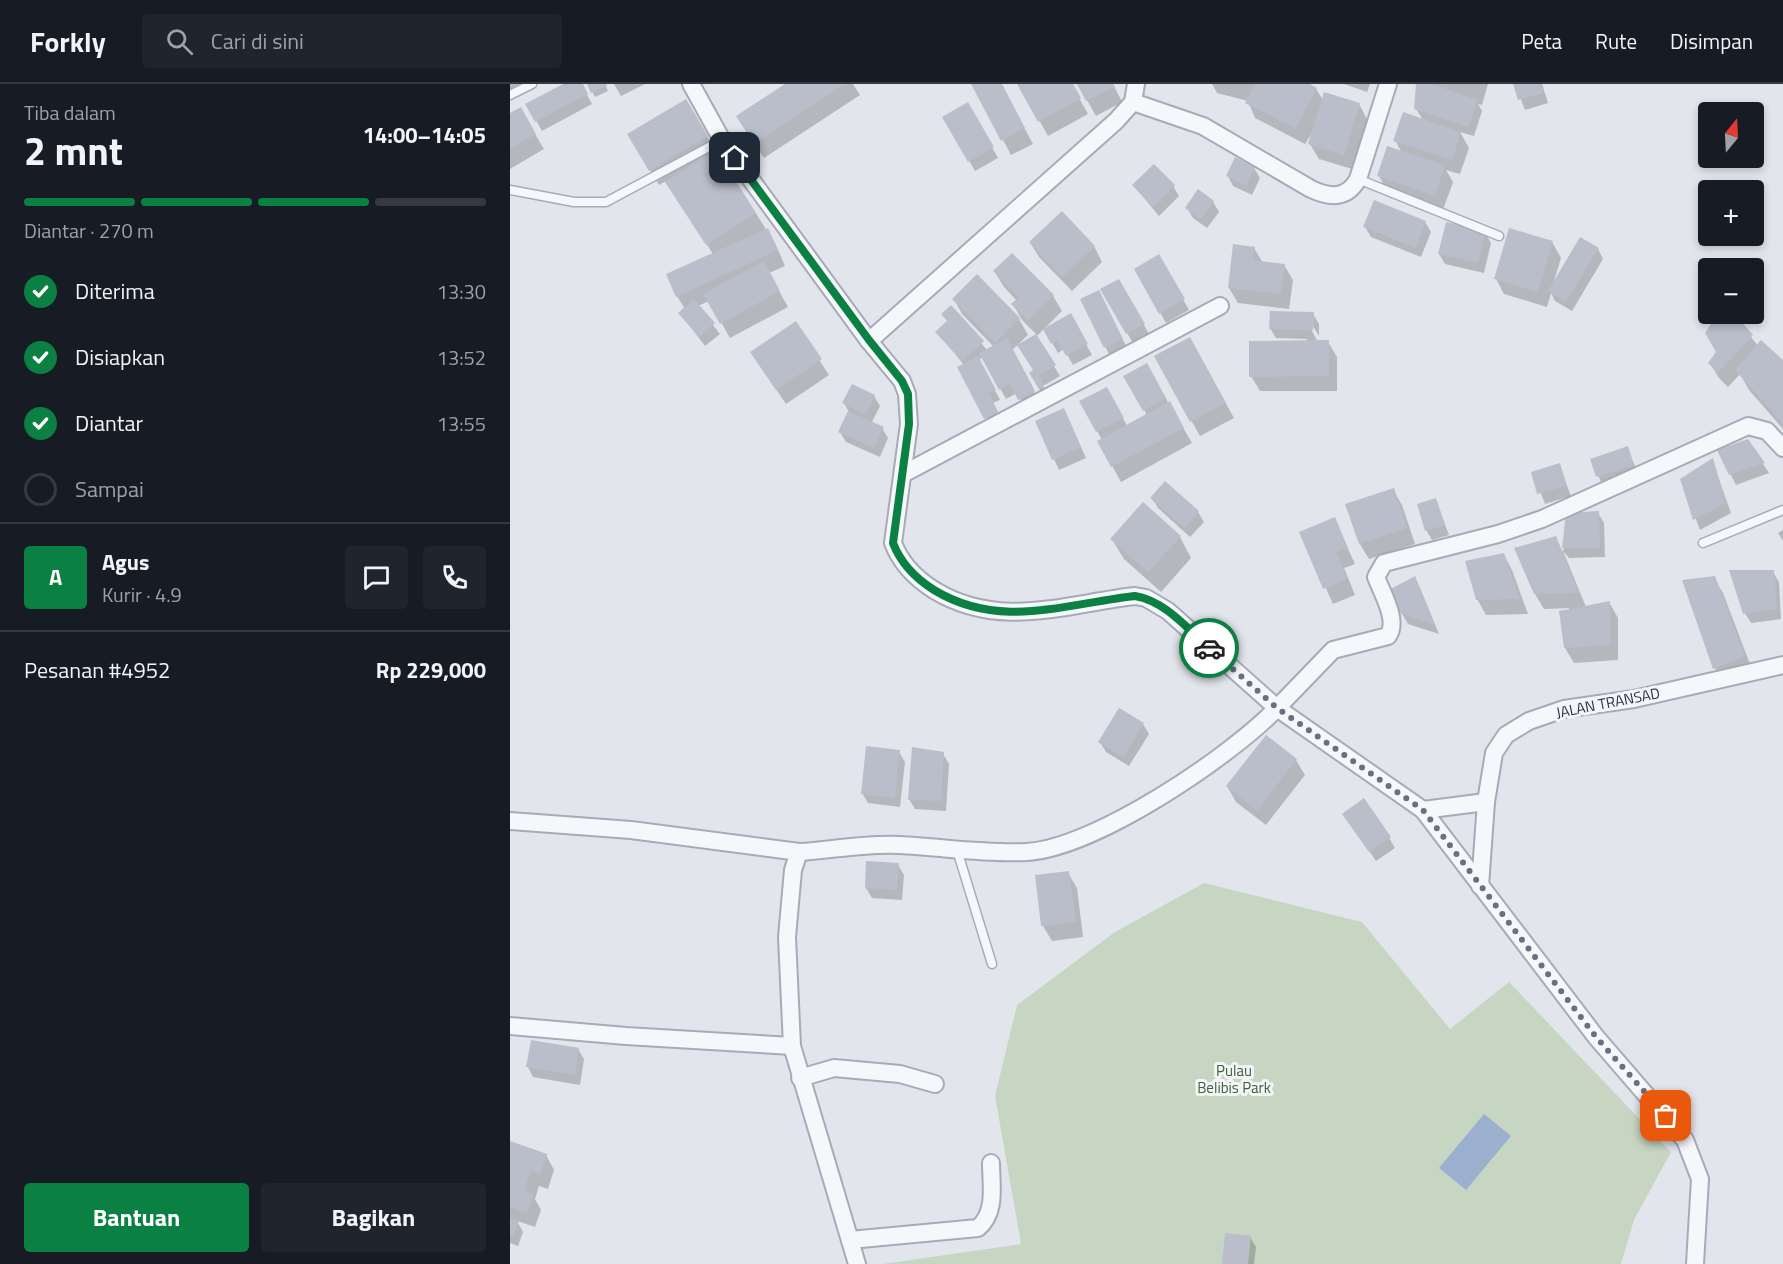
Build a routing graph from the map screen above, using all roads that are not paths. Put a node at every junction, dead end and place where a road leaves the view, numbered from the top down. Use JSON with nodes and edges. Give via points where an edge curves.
{"nodes":[{"id":1,"x":532,"y":84,"type":"edge"},
{"id":2,"x":691,"y":84,"type":"edge"},
{"id":3,"x":1136,"y":84,"type":"edge"},
{"id":4,"x":1388,"y":84,"type":"edge"},
{"id":5,"x":510,"y":95,"type":"edge"},
{"id":6,"x":1133,"y":102,"type":"junction"},
{"id":7,"x":722,"y":140,"type":"junction"},
{"id":8,"x":1358,"y":179,"type":"junction"},
{"id":9,"x":510,"y":190,"type":"edge"},
{"id":10,"x":1499,"y":236,"type":"dead end"},
{"id":11,"x":1220,"y":306,"type":"dead end"},
{"id":12,"x":869,"y":340,"type":"junction"},
{"id":13,"x":1783,"y":448,"type":"edge"},
{"id":14,"x":903,"y":474,"type":"junction"},
{"id":15,"x":1783,"y":510,"type":"edge"},
{"id":16,"x":1703,"y":543,"type":"dead end"},
{"id":17,"x":1783,"y":665,"type":"edge"},
{"id":18,"x":1277,"y":708,"type":"junction"},
{"id":19,"x":1486,"y":802,"type":"junction"},
{"id":20,"x":1423,"y":810,"type":"junction"},
{"id":21,"x":510,"y":821,"type":"edge"},
{"id":22,"x":957,"y":850,"type":"junction"},
{"id":23,"x":799,"y":852,"type":"junction"},
{"id":24,"x":1480,"y":886,"type":"junction"},
{"id":25,"x":992,"y":964,"type":"dead end"},
{"id":26,"x":510,"y":1026,"type":"edge"},
{"id":27,"x":792,"y":1046,"type":"junction"},
{"id":28,"x":800,"y":1078,"type":"junction"},
{"id":29,"x":935,"y":1084,"type":"dead end"},
{"id":30,"x":992,"y":1163,"type":"dead end"},
{"id":31,"x":850,"y":1240,"type":"junction"},
{"id":32,"x":857,"y":1264,"type":"edge"},
{"id":33,"x":1695,"y":1264,"type":"edge"}],
"edges":[{"from":1,"to":5,"type":"lane"},
{"from":2,"to":7,"type":"street"},
{"from":3,"to":6,"type":"street"},
{"from":4,"to":8,"type":"street"},
{"from":6,"to":8,"type":"street","via":[[1203,126],[1323,195],[1344,194],[1353,189]]},
{"from":6,"to":12,"type":"street"},
{"from":7,"to":9,"type":"lane","via":[[606,202],[574,202]]},
{"from":7,"to":12,"type":"street"},
{"from":8,"to":10,"type":"lane"},
{"from":11,"to":14,"type":"street"},
{"from":12,"to":14,"type":"street","via":[[908,394]]},
{"from":13,"to":18,"type":"street","via":[[1767,431],[1748,426],[1542,519],[1384,564],[1376,577],[1393,627],[1388,636],[1333,650]]},
{"from":14,"to":18,"type":"street","via":[[893,543],[899,558],[926,585],[965,606],[1002,614],[1135,596],[1146,598],[1168,611]]},
{"from":15,"to":16,"type":"lane"},
{"from":17,"to":19,"type":"street","name":"JALAN TRANSAD","via":[[1634,699],[1564,709],[1529,721],[1506,735],[1494,753]]},
{"from":18,"to":20,"type":"street"},
{"from":18,"to":22,"type":"street","via":[[1258,729],[1187,780],[1088,837],[1029,852]]},
{"from":19,"to":20,"type":"street"},
{"from":19,"to":24,"type":"street","name":"JALAN TRANSAD"},
{"from":20,"to":24,"type":"street"},
{"from":21,"to":23,"type":"street","via":[[631,830]]},
{"from":22,"to":23,"type":"street","via":[[897,845]]},
{"from":22,"to":25,"type":"lane"},
{"from":23,"to":27,"type":"street","via":[[793,870],[787,937]]},
{"from":24,"to":33,"type":"street","via":[[1596,1037],[1685,1140],[1700,1179]]},
{"from":26,"to":27,"type":"street"},
{"from":27,"to":28,"type":"street"},
{"from":28,"to":29,"type":"street","via":[[834,1068],[900,1074]]},
{"from":28,"to":31,"type":"street"},
{"from":30,"to":31,"type":"street","via":[[991,1211],[978,1228]]},
{"from":31,"to":32,"type":"street"}]}
